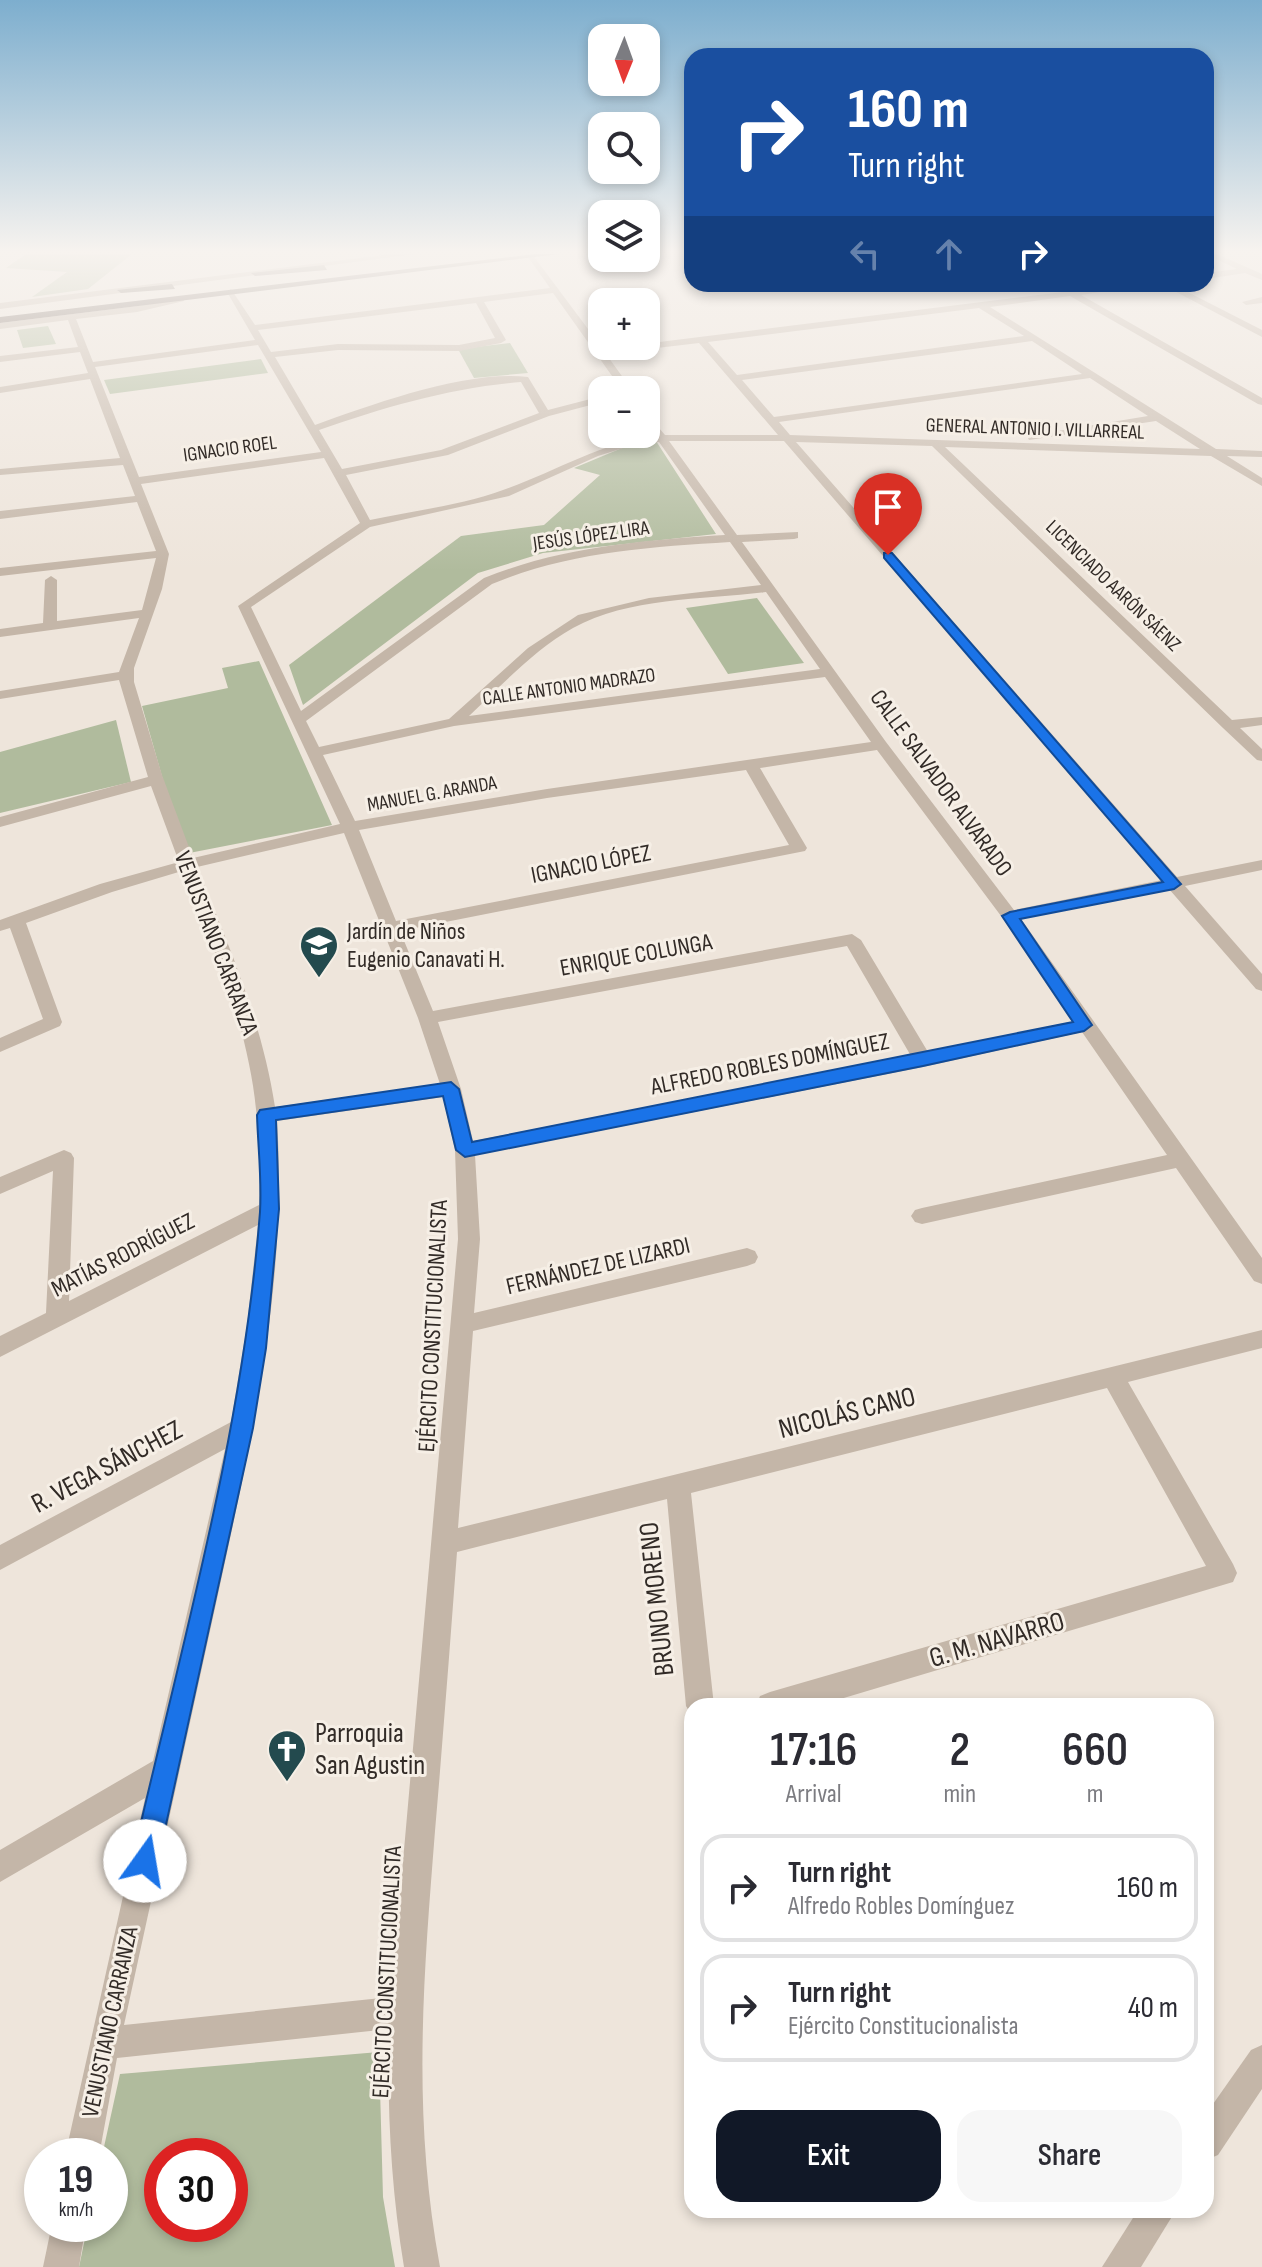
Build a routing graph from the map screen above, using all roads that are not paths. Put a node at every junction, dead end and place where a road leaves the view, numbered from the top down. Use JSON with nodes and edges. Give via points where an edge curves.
{"nodes":[{"id":1,"x":18,"y":360,"type":"edge"},
{"id":2,"x":88,"y":360,"type":"edge"},
{"id":3,"x":115,"y":360,"type":"edge"},
{"id":4,"x":271,"y":360,"type":"edge"},
{"id":5,"x":719,"y":360,"type":"edge"},
{"id":6,"x":871,"y":360,"type":"edge"},
{"id":7,"x":1069,"y":360,"type":"edge"},
{"id":8,"x":1188,"y":360,"type":"edge"},
{"id":9,"x":89,"y":363,"type":"junction"},
{"id":10,"x":1093,"y":375,"type":"junction"},
{"id":11,"x":734,"y":378,"type":"junction"},
{"id":12,"x":0,"y":390,"type":"edge"},
{"id":13,"x":1262,"y":402,"type":"edge"},
{"id":14,"x":588,"y":403,"type":"edge"},
{"id":15,"x":545,"y":414,"type":"junction"},
{"id":16,"x":1159,"y":417,"type":"junction"},
{"id":17,"x":772,"y":420,"type":"junction"},
{"id":18,"x":313,"y":429,"type":"junction"},
{"id":19,"x":660,"y":435,"type":"edge"},
{"id":20,"x":662,"y":438,"type":"junction"},
{"id":21,"x":786,"y":438,"type":"junction"},
{"id":22,"x":937,"y":445,"type":"junction"},
{"id":23,"x":985,"y":446,"type":"junction"},
{"id":24,"x":1213,"y":452,"type":"junction"},
{"id":25,"x":1262,"y":454,"type":"edge"},
{"id":26,"x":334,"y":463,"type":"junction"},
{"id":27,"x":0,"y":472,"type":"edge"},
{"id":28,"x":136,"y":480,"type":"junction"},
{"id":29,"x":1262,"y":483,"type":"edge"},
{"id":30,"x":0,"y":515,"type":"edge"},
{"id":31,"x":366,"y":524,"type":"junction"},
{"id":32,"x":794,"y":535,"type":"dead end"},
{"id":33,"x":734,"y":539,"type":"junction"},
{"id":34,"x":163,"y":554,"type":"junction"},
{"id":35,"x":0,"y":572,"type":"edge"},
{"id":36,"x":51,"y":580,"type":"dead end"},
{"id":37,"x":771,"y":588,"type":"junction"},
{"id":38,"x":147,"y":613,"type":"junction"},
{"id":39,"x":50,"y":625,"type":"junction"},
{"id":40,"x":0,"y":633,"type":"edge"},
{"id":41,"x":831,"y":672,"type":"junction"},
{"id":42,"x":126,"y":675,"type":"junction"},
{"id":43,"x":0,"y":695,"type":"edge"},
{"id":44,"x":298,"y":720,"type":"junction"},
{"id":45,"x":1262,"y":721,"type":"edge"},
{"id":46,"x":454,"y":722,"type":"junction"},
{"id":47,"x":1228,"y":725,"type":"junction"},
{"id":48,"x":881,"y":745,"type":"junction"},
{"id":49,"x":313,"y":753,"type":"junction"},
{"id":50,"x":1262,"y":757,"type":"edge"},
{"id":51,"x":751,"y":766,"type":"junction"},
{"id":52,"x":156,"y":780,"type":"junction"},
{"id":53,"x":0,"y":822,"type":"edge"},
{"id":54,"x":350,"y":828,"type":"junction"},
{"id":55,"x":185,"y":863,"type":"junction"},
{"id":56,"x":1262,"y":865,"type":"edge"},
{"id":57,"x":1174,"y":884,"type":"junction"},
{"id":58,"x":1010,"y":916,"type":"junction"},
{"id":59,"x":8,"y":923,"type":"edge"},
{"id":60,"x":392,"y":927,"type":"junction"},
{"id":61,"x":1262,"y":985,"type":"edge"},
{"id":62,"x":427,"y":1018,"type":"junction"},
{"id":63,"x":1084,"y":1025,"type":"junction"},
{"id":64,"x":0,"y":1046,"type":"edge"},
{"id":65,"x":923,"y":1060,"type":"junction"},
{"id":66,"x":451,"y":1089,"type":"junction"},
{"id":67,"x":266,"y":1115,"type":"junction"},
{"id":68,"x":465,"y":1150,"type":"junction"},
{"id":69,"x":1183,"y":1159,"type":"junction"},
{"id":70,"x":0,"y":1186,"type":"edge"},
{"id":71,"x":270,"y":1209,"type":"junction"},
{"id":72,"x":922,"y":1216,"type":"dead end"},
{"id":73,"x":747,"y":1257,"type":"dead end"},
{"id":74,"x":1262,"y":1275,"type":"edge"},
{"id":75,"x":57,"y":1319,"type":"junction"},
{"id":76,"x":461,"y":1325,"type":"junction"},
{"id":77,"x":1262,"y":1339,"type":"edge"},
{"id":78,"x":0,"y":1347,"type":"edge"},
{"id":79,"x":1113,"y":1377,"type":"junction"},
{"id":80,"x":242,"y":1428,"type":"junction"},
{"id":81,"x":678,"y":1486,"type":"junction"},
{"id":82,"x":445,"y":1543,"type":"junction"},
{"id":83,"x":0,"y":1558,"type":"edge"},
{"id":84,"x":699,"y":1698,"type":"edge"},
{"id":85,"x":797,"y":1698,"type":"edge"},
{"id":86,"x":165,"y":1770,"type":"junction"},
{"id":87,"x":0,"y":1867,"type":"edge"},
{"id":88,"x":406,"y":2011,"type":"junction"},
{"id":89,"x":104,"y":2043,"type":"junction"},
{"id":90,"x":1262,"y":2061,"type":"edge"},
{"id":91,"x":1214,"y":2131,"type":"edge"},
{"id":92,"x":86,"y":2138,"type":"edge"},
{"id":93,"x":1154,"y":2218,"type":"edge"},
{"id":94,"x":66,"y":2242,"type":"edge"},
{"id":95,"x":61,"y":2267,"type":"edge"},
{"id":96,"x":422,"y":2267,"type":"edge"},
{"id":97,"x":1120,"y":2267,"type":"edge"}],
"edges":[{"from":1,"to":9,"type":"street"},
{"from":2,"to":9,"type":"street"},
{"from":3,"to":9,"type":"street"},
{"from":4,"to":18,"type":"street"},
{"from":5,"to":11,"type":"street"},
{"from":6,"to":11,"type":"street"},
{"from":7,"to":10,"type":"street"},
{"from":8,"to":13,"type":"street"},
{"from":9,"to":12,"type":"street"},
{"from":9,"to":28,"type":"street"},
{"from":10,"to":16,"type":"street"},
{"from":10,"to":17,"type":"street"},
{"from":11,"to":17,"type":"street"},
{"from":14,"to":15,"type":"street","name":"IGNACIO ROEL"},
{"from":15,"to":18,"type":"street","via":[[524,379],[502,380],[400,398]]},
{"from":15,"to":26,"type":"street","name":"IGNACIO ROEL","via":[[444,453]]},
{"from":16,"to":23,"type":"street"},
{"from":16,"to":24,"type":"street"},
{"from":17,"to":21,"type":"street"},
{"from":18,"to":26,"type":"street"},
{"from":19,"to":20,"type":"street","name":"CALLE SALVADOR ALVARADO"},
{"from":20,"to":21,"type":"street","name":"GENERAL ANTONIO I. VILLARREAL"},
{"from":20,"to":31,"type":"street","name":"GENERAL ANTONIO I. VILLARREAL","via":[[594,454],[505,494]]},
{"from":20,"to":33,"type":"street","name":"CALLE SALVADOR ALVARADO"},
{"from":21,"to":22,"type":"street","name":"GENERAL ANTONIO I. VILLARREAL"},
{"from":21,"to":57,"type":"street"},
{"from":22,"to":23,"type":"street","name":"GENERAL ANTONIO I. VILLARREAL"},
{"from":22,"to":47,"type":"street","name":"LICENCIADO AARÓN SÁENZ"},
{"from":23,"to":24,"type":"street","name":"GENERAL ANTONIO I. VILLARREAL"},
{"from":24,"to":25,"type":"street","name":"GENERAL ANTONIO I. VILLARREAL"},
{"from":24,"to":29,"type":"street"},
{"from":26,"to":28,"type":"street","name":"IGNACIO ROEL"},
{"from":26,"to":31,"type":"street"},
{"from":27,"to":28,"type":"street"},
{"from":28,"to":30,"type":"street"},
{"from":28,"to":34,"type":"street"},
{"from":31,"to":44,"type":"street","name":"EJÉRCITO CONSTITUCIONALISTA","via":[[244,606]]},
{"from":32,"to":33,"type":"street","name":"JESÚS LÓPEZ LIRA"},
{"from":33,"to":37,"type":"street","name":"CALLE SALVADOR ALVARADO"},
{"from":33,"to":44,"type":"street","name":"JESÚS LÓPEZ LIRA","via":[[583,555],[512,569],[488,581]]},
{"from":34,"to":35,"type":"street"},
{"from":34,"to":38,"type":"street"},
{"from":36,"to":39,"type":"street"},
{"from":37,"to":41,"type":"street","name":"CALLE SALVADOR ALVARADO"},
{"from":37,"to":46,"type":"street","via":[[625,606],[581,619],[554,635]]},
{"from":38,"to":39,"type":"street"},
{"from":38,"to":42,"type":"street"},
{"from":39,"to":40,"type":"street"},
{"from":41,"to":46,"type":"street","name":"CALLE ANTONIO MADRAZO"},
{"from":41,"to":48,"type":"street","name":"CALLE SALVADOR ALVARADO"},
{"from":42,"to":43,"type":"street"},
{"from":42,"to":52,"type":"street","name":"VENUSTIANO CARRANZA"},
{"from":44,"to":49,"type":"street","name":"EJÉRCITO CONSTITUCIONALISTA"},
{"from":45,"to":47,"type":"street"},
{"from":46,"to":49,"type":"street","name":"CALLE ANTONIO MADRAZO"},
{"from":47,"to":50,"type":"street","name":"LICENCIADO AARÓN SÁENZ"},
{"from":48,"to":51,"type":"street","name":"MANUEL G. ARANDA"},
{"from":48,"to":58,"type":"street","name":"CALLE SALVADOR ALVARADO"},
{"from":49,"to":54,"type":"street","name":"EJÉRCITO CONSTITUCIONALISTA"},
{"from":51,"to":54,"type":"street","name":"MANUEL G. ARANDA"},
{"from":51,"to":60,"type":"street","name":"IGNACIO LÓPEZ","via":[[799,848]]},
{"from":52,"to":53,"type":"street"},
{"from":52,"to":55,"type":"street","name":"VENUSTIANO CARRANZA"},
{"from":54,"to":55,"type":"street","name":"MANUEL G. ARANDA"},
{"from":54,"to":60,"type":"street","name":"EJÉRCITO CONSTITUCIONALISTA"},
{"from":55,"to":59,"type":"street","name":"MANUEL G. ARANDA"},
{"from":55,"to":67,"type":"street","name":"VENUSTIANO CARRANZA","via":[[246,1016]]},
{"from":56,"to":57,"type":"street"},
{"from":57,"to":58,"type":"street"},
{"from":57,"to":61,"type":"street"},
{"from":58,"to":63,"type":"street","name":"CALLE SALVADOR ALVARADO"},
{"from":59,"to":64,"type":"street","via":[[53,1022]]},
{"from":60,"to":62,"type":"street","name":"EJÉRCITO CONSTITUCIONALISTA"},
{"from":62,"to":65,"type":"street","name":"ENRIQUE COLUNGA","via":[[852,940]]},
{"from":62,"to":66,"type":"street","name":"EJÉRCITO CONSTITUCIONALISTA"},
{"from":63,"to":65,"type":"street","name":"ALFREDO ROBLES DOMÍNGUEZ"},
{"from":63,"to":69,"type":"street","name":"CALLE SALVADOR ALVARADO"},
{"from":65,"to":68,"type":"street","name":"ALFREDO ROBLES DOMÍNGUEZ"},
{"from":66,"to":67,"type":"street"},
{"from":66,"to":68,"type":"street","name":"EJÉRCITO CONSTITUCIONALISTA"},
{"from":67,"to":71,"type":"street","name":"VENUSTIANO CARRANZA"},
{"from":68,"to":76,"type":"street","name":"EJÉRCITO CONSTITUCIONALISTA","via":[[469,1239]]},
{"from":69,"to":72,"type":"street"},
{"from":69,"to":74,"type":"street","name":"CALLE SALVADOR ALVARADO"},
{"from":70,"to":75,"type":"street","via":[[64,1158]]},
{"from":71,"to":75,"type":"street","name":"MATÍAS RODRÍGUEZ"},
{"from":71,"to":80,"type":"street","name":"VENUSTIANO CARRANZA"},
{"from":73,"to":76,"type":"street","name":"FERNÁNDEZ DE LIZARDI"},
{"from":75,"to":78,"type":"street","name":"MATÍAS RODRÍGUEZ"},
{"from":76,"to":82,"type":"street","name":"EJÉRCITO CONSTITUCIONALISTA"},
{"from":77,"to":79,"type":"street","name":"NICOLÁS CANO"},
{"from":79,"to":81,"type":"street","name":"NICOLÁS CANO"},
{"from":79,"to":85,"type":"street","name":"G. M. NAVARRO","via":[[1224,1573]]},
{"from":80,"to":83,"type":"street","name":"R. VEGA SÁNCHEZ"},
{"from":80,"to":86,"type":"street","name":"VENUSTIANO CARRANZA"},
{"from":81,"to":82,"type":"street","name":"NICOLÁS CANO"},
{"from":81,"to":84,"type":"street","name":"BRUNO MORENO"},
{"from":82,"to":88,"type":"street","name":"EJÉRCITO CONSTITUCIONALISTA"},
{"from":86,"to":87,"type":"street"},
{"from":86,"to":89,"type":"street","name":"VENUSTIANO CARRANZA"},
{"from":88,"to":89,"type":"street"},
{"from":88,"to":96,"type":"street","name":"EJÉRCITO CONSTITUCIONALISTA","via":[[407,2172]]},
{"from":89,"to":92,"type":"street","name":"VENUSTIANO CARRANZA"},
{"from":90,"to":91,"type":"street"},
{"from":93,"to":97,"type":"street"},
{"from":94,"to":95,"type":"street"}]}
